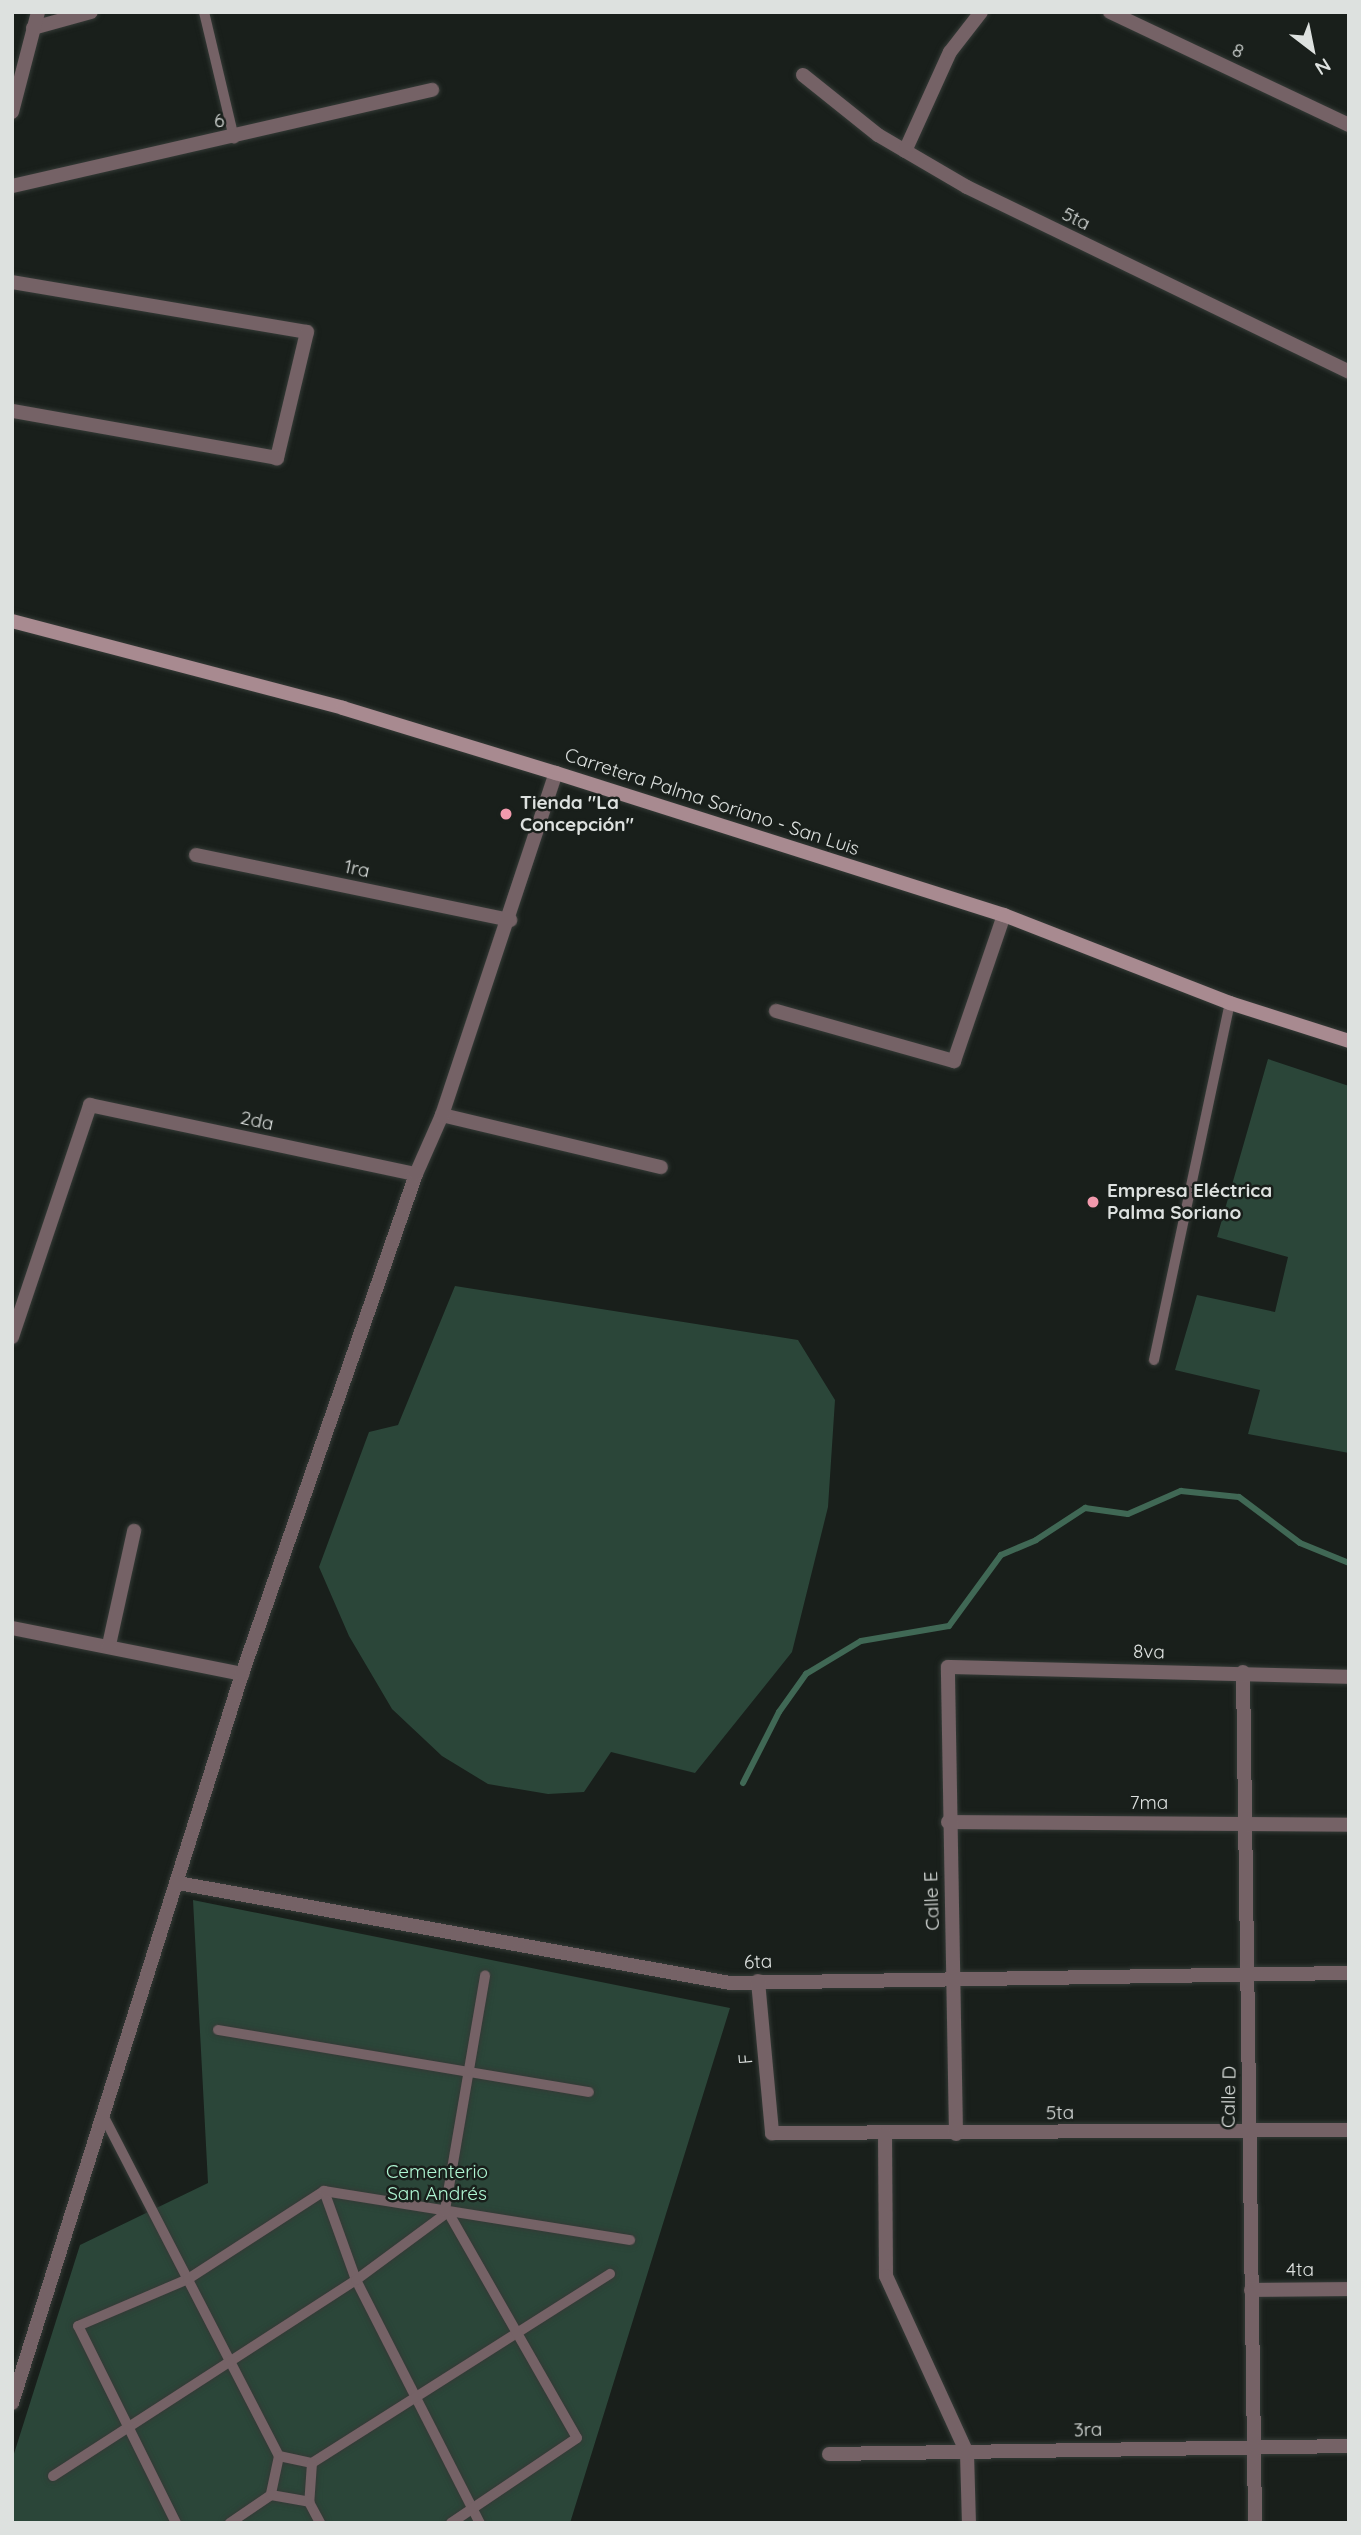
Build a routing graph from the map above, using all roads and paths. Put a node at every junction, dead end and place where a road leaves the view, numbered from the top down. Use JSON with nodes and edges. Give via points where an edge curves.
{"nodes":[{"id":1,"x":38,"y":12,"type":"edge"},
{"id":2,"x":46,"y":12,"type":"edge"},
{"id":3,"x":91,"y":12,"type":"edge"},
{"id":4,"x":204,"y":12,"type":"edge"},
{"id":5,"x":981,"y":12,"type":"edge"},
{"id":6,"x":1110,"y":12,"type":"edge"},
{"id":7,"x":33,"y":28,"type":"junction"},
{"id":8,"x":803,"y":75,"type":"dead end"},
{"id":9,"x":432,"y":90,"type":"dead end"},
{"id":10,"x":12,"y":112,"type":"edge"},
{"id":11,"x":1349,"y":125,"type":"edge"},
{"id":12,"x":234,"y":138,"type":"junction"},
{"id":13,"x":905,"y":151,"type":"junction"},
{"id":14,"x":12,"y":186,"type":"edge"},
{"id":15,"x":12,"y":282,"type":"edge"},
{"id":16,"x":1349,"y":372,"type":"edge"},
{"id":17,"x":12,"y":411,"type":"edge"},
{"id":18,"x":12,"y":621,"type":"edge"},
{"id":19,"x":556,"y":773,"type":"junction"},
{"id":20,"x":196,"y":855,"type":"dead end"},
{"id":21,"x":1004,"y":915,"type":"junction"},
{"id":22,"x":510,"y":920,"type":"junction"},
{"id":23,"x":1230,"y":1003,"type":"junction"},
{"id":24,"x":776,"y":1011,"type":"dead end"},
{"id":25,"x":1349,"y":1041,"type":"edge"},
{"id":26,"x":442,"y":1115,"type":"junction"},
{"id":27,"x":661,"y":1167,"type":"dead end"},
{"id":28,"x":415,"y":1174,"type":"junction"},
{"id":29,"x":12,"y":1338,"type":"edge"},
{"id":30,"x":1154,"y":1360,"type":"dead end"},
{"id":31,"x":134,"y":1531,"type":"dead end"},
{"id":32,"x":12,"y":1628,"type":"edge"},
{"id":33,"x":109,"y":1645,"type":"junction"},
{"id":34,"x":948,"y":1667,"type":"joint"},
{"id":35,"x":1243,"y":1672,"type":"junction"},
{"id":36,"x":242,"y":1674,"type":"junction"},
{"id":37,"x":1349,"y":1677,"type":"edge"},
{"id":38,"x":948,"y":1822,"type":"junction"},
{"id":39,"x":1245,"y":1823,"type":"junction"},
{"id":40,"x":1349,"y":1825,"type":"edge"},
{"id":41,"x":178,"y":1883,"type":"junction"},
{"id":42,"x":1250,"y":1973,"type":"junction"},
{"id":43,"x":1349,"y":1973,"type":"edge"},
{"id":44,"x":485,"y":1975,"type":"dead end"},
{"id":45,"x":954,"y":1977,"type":"junction"},
{"id":46,"x":758,"y":1981,"type":"junction"},
{"id":47,"x":218,"y":2030,"type":"dead end"},
{"id":48,"x":468,"y":2073,"type":"junction"},
{"id":49,"x":589,"y":2092,"type":"dead end"},
{"id":50,"x":104,"y":2117,"type":"junction"},
{"id":51,"x":1248,"y":2130,"type":"junction"},
{"id":52,"x":1349,"y":2130,"type":"edge"},
{"id":53,"x":772,"y":2133,"type":"joint"},
{"id":54,"x":885,"y":2134,"type":"junction"},
{"id":55,"x":956,"y":2134,"type":"junction"},
{"id":56,"x":324,"y":2191,"type":"junction"},
{"id":57,"x":445,"y":2210,"type":"junction"},
{"id":58,"x":629,"y":2240,"type":"dead end"},
{"id":59,"x":610,"y":2274,"type":"dead end"},
{"id":60,"x":188,"y":2279,"type":"junction"},
{"id":61,"x":356,"y":2280,"type":"junction"},
{"id":62,"x":1349,"y":2289,"type":"edge"},
{"id":63,"x":1251,"y":2290,"type":"junction"},
{"id":64,"x":518,"y":2332,"type":"junction"},
{"id":65,"x":232,"y":2362,"type":"junction"},
{"id":66,"x":416,"y":2397,"type":"junction"},
{"id":67,"x":12,"y":2403,"type":"edge"},
{"id":68,"x":129,"y":2428,"type":"junction"},
{"id":69,"x":1254,"y":2445,"type":"junction"},
{"id":70,"x":1349,"y":2446,"type":"edge"},
{"id":71,"x":967,"y":2453,"type":"junction"},
{"id":72,"x":829,"y":2454,"type":"dead end"},
{"id":73,"x":279,"y":2456,"type":"junction"},
{"id":74,"x":312,"y":2463,"type":"junction"},
{"id":75,"x":54,"y":2476,"type":"dead end"},
{"id":76,"x":271,"y":2496,"type":"junction"},
{"id":77,"x":309,"y":2502,"type":"junction"},
{"id":78,"x":472,"y":2508,"type":"junction"},
{"id":79,"x":177,"y":2523,"type":"edge"},
{"id":80,"x":230,"y":2523,"type":"edge"},
{"id":81,"x":320,"y":2523,"type":"edge"},
{"id":82,"x":451,"y":2523,"type":"edge"},
{"id":83,"x":480,"y":2523,"type":"edge"},
{"id":84,"x":969,"y":2523,"type":"edge"},
{"id":85,"x":1255,"y":2523,"type":"edge"}],
"edges":[{"from":1,"to":7,"type":"street"},
{"from":2,"to":7,"type":"street"},
{"from":3,"to":7,"type":"street"},
{"from":4,"to":12,"type":"lane"},
{"from":5,"to":13,"type":"street","via":[[950,52]]},
{"from":6,"to":11,"type":"street","name":"8"},
{"from":7,"to":10,"type":"street"},
{"from":8,"to":13,"type":"street","name":"5ta"},
{"from":9,"to":12,"type":"street","name":"6"},
{"from":12,"to":14,"type":"street","name":"6"},
{"from":13,"to":16,"type":"street","name":"5ta","via":[[967,187]]},
{"from":15,"to":17,"type":"street","via":[[307,332],[277,458]]},
{"from":18,"to":19,"type":"main road","name":"Carretera Palma Soriano - San Luis","via":[[343,708]]},
{"from":19,"to":21,"type":"main road","name":"Carretera Palma Soriano - San Luis"},
{"from":19,"to":22,"type":"street"},
{"from":20,"to":22,"type":"street","name":"1ra"},
{"from":21,"to":23,"type":"main road","name":"Carretera Palma Soriano - San Luis"},
{"from":21,"to":24,"type":"street","via":[[954,1061]]},
{"from":22,"to":26,"type":"street"},
{"from":23,"to":25,"type":"main road","name":"Carretera Palma Soriano - San Luis"},
{"from":23,"to":30,"type":"lane"},
{"from":26,"to":27,"type":"street"},
{"from":26,"to":28,"type":"street"},
{"from":28,"to":29,"type":"street","name":"2da","via":[[90,1105]]},
{"from":28,"to":36,"type":"street"},
{"from":31,"to":33,"type":"street"},
{"from":32,"to":33,"type":"street"},
{"from":33,"to":36,"type":"street"},
{"from":34,"to":35,"type":"street","name":"8va"},
{"from":34,"to":38,"type":"street","name":"Calle E"},
{"from":35,"to":37,"type":"street","name":"8va"},
{"from":35,"to":39,"type":"street","name":"Calle D"},
{"from":36,"to":41,"type":"street"},
{"from":38,"to":39,"type":"street","name":"7ma"},
{"from":38,"to":45,"type":"street","name":"Calle E"},
{"from":39,"to":40,"type":"street","name":"7ma"},
{"from":39,"to":42,"type":"street","name":"Calle D"},
{"from":41,"to":46,"type":"street","name":"6ta","via":[[730,1983]]},
{"from":41,"to":50,"type":"street"},
{"from":42,"to":43,"type":"street","name":"6ta"},
{"from":42,"to":45,"type":"street","name":"6ta"},
{"from":42,"to":51,"type":"street","name":"Calle D"},
{"from":44,"to":48,"type":"lane"},
{"from":45,"to":46,"type":"street","name":"6ta"},
{"from":45,"to":55,"type":"street","name":"Calle E"},
{"from":46,"to":53,"type":"street","name":"F"},
{"from":47,"to":48,"type":"lane"},
{"from":48,"to":49,"type":"lane"},
{"from":48,"to":57,"type":"lane"},
{"from":50,"to":60,"type":"lane"},
{"from":50,"to":67,"type":"street"},
{"from":51,"to":52,"type":"street","name":"5ta"},
{"from":51,"to":55,"type":"street","name":"5ta"},
{"from":51,"to":63,"type":"street","name":"Calle D"},
{"from":53,"to":54,"type":"street","name":"5ta"},
{"from":54,"to":55,"type":"street","name":"5ta"},
{"from":54,"to":71,"type":"street","via":[[886,2276]]},
{"from":56,"to":57,"type":"lane"},
{"from":56,"to":60,"type":"lane"},
{"from":56,"to":61,"type":"lane"},
{"from":57,"to":58,"type":"lane"},
{"from":59,"to":64,"type":"lane"},
{"from":60,"to":65,"type":"lane"},
{"from":60,"to":68,"type":"lane","via":[[78,2326]]},
{"from":61,"to":64,"type":"lane","via":[[448,2212]]},
{"from":61,"to":65,"type":"lane"},
{"from":61,"to":66,"type":"lane"},
{"from":62,"to":63,"type":"street","name":"4ta"},
{"from":63,"to":69,"type":"street","name":"Calle D"},
{"from":64,"to":66,"type":"lane"},
{"from":64,"to":78,"type":"lane","via":[[577,2438]]},
{"from":65,"to":68,"type":"lane"},
{"from":65,"to":73,"type":"lane"},
{"from":66,"to":74,"type":"lane"},
{"from":66,"to":78,"type":"lane"},
{"from":68,"to":75,"type":"lane"},
{"from":68,"to":79,"type":"lane"},
{"from":69,"to":70,"type":"street","name":"3ra"},
{"from":69,"to":71,"type":"street","name":"3ra"},
{"from":69,"to":85,"type":"street","name":"Calle D"},
{"from":71,"to":72,"type":"street","name":"3ra"},
{"from":71,"to":84,"type":"street"},
{"from":73,"to":74,"type":"lane"},
{"from":73,"to":76,"type":"lane"},
{"from":74,"to":77,"type":"lane"},
{"from":76,"to":77,"type":"lane"},
{"from":76,"to":80,"type":"lane"},
{"from":77,"to":81,"type":"lane"},
{"from":78,"to":82,"type":"lane"},
{"from":78,"to":83,"type":"lane"}]}
